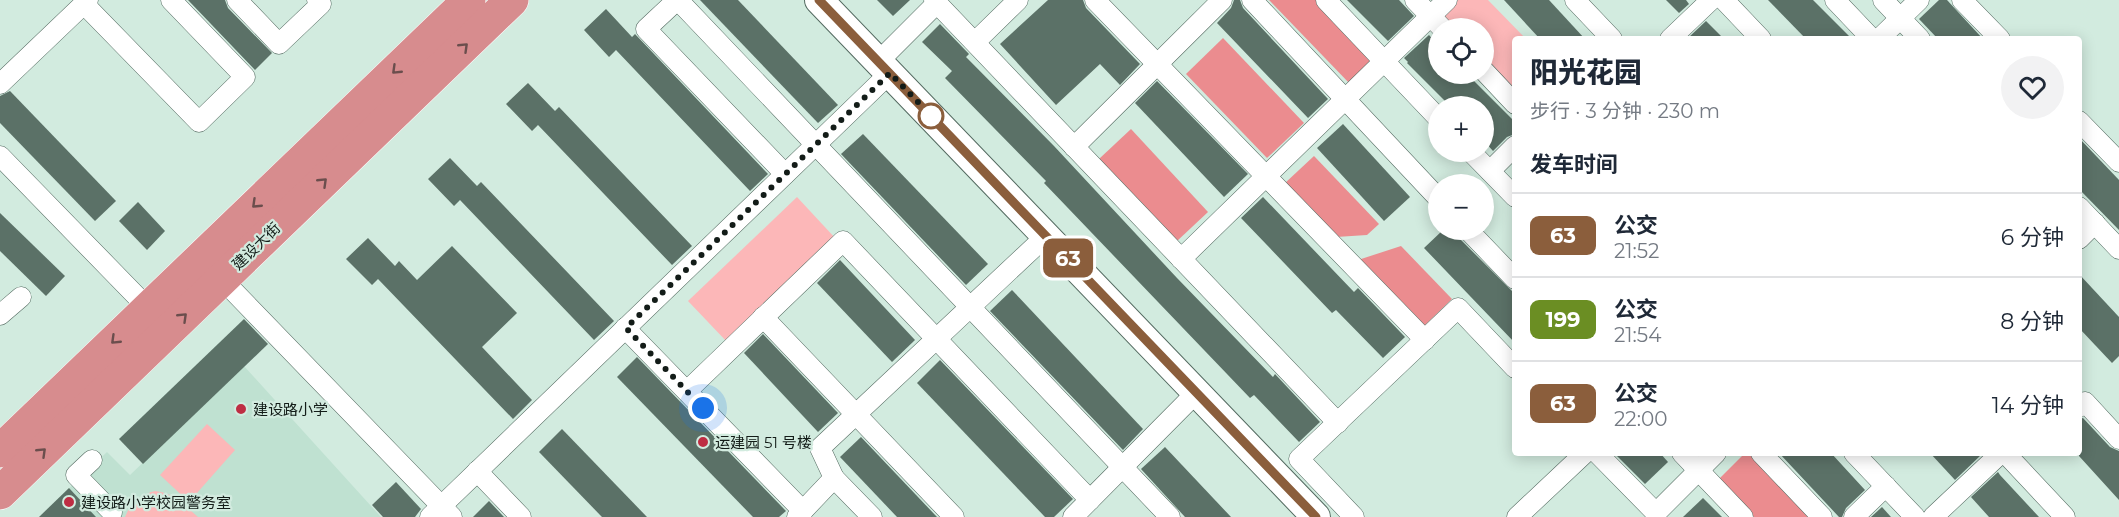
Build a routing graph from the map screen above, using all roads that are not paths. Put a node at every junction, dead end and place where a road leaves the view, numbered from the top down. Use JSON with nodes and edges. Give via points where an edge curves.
{"nodes":[{"id":1,"x":171,"y":0,"type":"edge"},
{"id":2,"x":237,"y":0,"type":"edge"},
{"id":3,"x":317,"y":0,"type":"edge"},
{"id":4,"x":469,"y":0,"type":"edge"},
{"id":5,"x":678,"y":0,"type":"edge"},
{"id":6,"x":819,"y":0,"type":"edge"},
{"id":7,"x":1018,"y":0,"type":"edge"},
{"id":8,"x":1095,"y":0,"type":"edge"},
{"id":9,"x":1222,"y":0,"type":"edge"},
{"id":10,"x":1252,"y":0,"type":"edge"},
{"id":11,"x":1326,"y":0,"type":"edge"},
{"id":12,"x":1415,"y":0,"type":"edge"},
{"id":13,"x":1447,"y":0,"type":"edge"},
{"id":14,"x":1575,"y":0,"type":"edge"},
{"id":15,"x":1711,"y":0,"type":"edge"},
{"id":16,"x":1724,"y":0,"type":"edge"},
{"id":17,"x":1835,"y":0,"type":"edge"},
{"id":18,"x":1883,"y":0,"type":"edge"},
{"id":19,"x":1919,"y":0,"type":"edge"},
{"id":20,"x":1962,"y":0,"type":"edge"},
{"id":21,"x":82,"y":2,"type":"edge"},
{"id":22,"x":936,"y":2,"type":"edge"},
{"id":23,"x":497,"y":4,"type":"edge"},
{"id":24,"x":1432,"y":18,"type":"edge"},
{"id":25,"x":1438,"y":18,"type":"edge"},
{"id":26,"x":1900,"y":18,"type":"junction"},
{"id":27,"x":1428,"y":28,"type":"edge"},
{"id":28,"x":1609,"y":36,"type":"edge"},
{"id":29,"x":1673,"y":36,"type":"edge"},
{"id":30,"x":1758,"y":36,"type":"edge"},
{"id":31,"x":1869,"y":36,"type":"edge"},
{"id":32,"x":1882,"y":36,"type":"edge"},
{"id":33,"x":1917,"y":36,"type":"edge"},
{"id":34,"x":1997,"y":36,"type":"edge"},
{"id":35,"x":975,"y":42,"type":"junction"},
{"id":36,"x":1384,"y":61,"type":"junction"},
{"id":37,"x":1157,"y":64,"type":"junction"},
{"id":38,"x":884,"y":67,"type":"junction"},
{"id":39,"x":1494,"y":82,"type":"edge"},
{"id":40,"x":0,"y":84,"type":"edge"},
{"id":41,"x":1345,"y":99,"type":"junction"},
{"id":42,"x":1512,"y":101,"type":"edge"},
{"id":43,"x":1428,"y":107,"type":"edge"},
{"id":44,"x":2082,"y":129,"type":"edge"},
{"id":45,"x":816,"y":144,"type":"junction"},
{"id":46,"x":1074,"y":147,"type":"junction"},
{"id":47,"x":1512,"y":149,"type":"edge"},
{"id":48,"x":0,"y":156,"type":"edge"},
{"id":49,"x":1481,"y":162,"type":"edge"},
{"id":50,"x":2119,"y":162,"type":"edge"},
{"id":51,"x":1490,"y":171,"type":"junction"},
{"id":52,"x":785,"y":174,"type":"junction"},
{"id":53,"x":1266,"y":176,"type":"junction"},
{"id":54,"x":1428,"y":187,"type":"edge"},
{"id":55,"x":1512,"y":194,"type":"edge"},
{"id":56,"x":2082,"y":210,"type":"edge"},
{"id":57,"x":2095,"y":223,"type":"junction"},
{"id":58,"x":1047,"y":235,"type":"junction"},
{"id":59,"x":2082,"y":236,"type":"edge"},
{"id":60,"x":1478,"y":240,"type":"edge"},
{"id":61,"x":2119,"y":249,"type":"edge"},
{"id":62,"x":1181,"y":259,"type":"junction"},
{"id":63,"x":211,"y":268,"type":"junction"},
{"id":64,"x":1512,"y":276,"type":"edge"},
{"id":65,"x":21,"y":297,"type":"dead end"},
{"id":66,"x":971,"y":307,"type":"junction"},
{"id":67,"x":148,"y":308,"type":"junction"},
{"id":68,"x":0,"y":315,"type":"edge"},
{"id":69,"x":763,"y":317,"type":"junction"},
{"id":70,"x":626,"y":328,"type":"junction"},
{"id":71,"x":936,"y":339,"type":"junction"},
{"id":72,"x":1425,"y":340,"type":"junction"},
{"id":73,"x":1512,"y":365,"type":"edge"},
{"id":74,"x":687,"y":391,"type":"junction"},
{"id":75,"x":1197,"y":392,"type":"junction"},
{"id":76,"x":2082,"y":404,"type":"edge"},
{"id":77,"x":856,"y":415,"type":"junction"},
{"id":78,"x":1338,"y":423,"type":"junction"},
{"id":79,"x":2119,"y":439,"type":"edge"},
{"id":80,"x":0,"y":451,"type":"edge"},
{"id":81,"x":1582,"y":456,"type":"edge"},
{"id":82,"x":1600,"y":456,"type":"edge"},
{"id":83,"x":1685,"y":456,"type":"edge"},
{"id":84,"x":1713,"y":456,"type":"edge"},
{"id":85,"x":1764,"y":456,"type":"edge"},
{"id":86,"x":1857,"y":456,"type":"edge"},
{"id":87,"x":2000,"y":456,"type":"edge"},
{"id":88,"x":2006,"y":456,"type":"edge"},
{"id":89,"x":1299,"y":459,"type":"junction"},
{"id":90,"x":93,"y":460,"type":"dead end"},
{"id":91,"x":1123,"y":467,"type":"junction"},
{"id":92,"x":1698,"y":470,"type":"junction"},
{"id":93,"x":477,"y":471,"type":"junction"},
{"id":94,"x":834,"y":478,"type":"junction"},
{"id":95,"x":1279,"y":478,"type":"junction"},
{"id":96,"x":1886,"y":486,"type":"junction"},
{"id":97,"x":0,"y":493,"type":"edge"},
{"id":98,"x":1090,"y":500,"type":"junction"},
{"id":99,"x":112,"y":512,"type":"dead end"},
{"id":100,"x":441,"y":513,"type":"edge"},
{"id":101,"x":1650,"y":513,"type":"edge"},
{"id":102,"x":800,"y":514,"type":"edge"},
{"id":103,"x":521,"y":517,"type":"edge"},
{"id":104,"x":872,"y":517,"type":"edge"},
{"id":105,"x":954,"y":517,"type":"edge"},
{"id":106,"x":1072,"y":517,"type":"edge"},
{"id":107,"x":1170,"y":517,"type":"edge"},
{"id":108,"x":1316,"y":517,"type":"edge"},
{"id":109,"x":1354,"y":517,"type":"edge"},
{"id":110,"x":1517,"y":517,"type":"edge"},
{"id":111,"x":1743,"y":517,"type":"edge"},
{"id":112,"x":1822,"y":517,"type":"edge"},
{"id":113,"x":1854,"y":517,"type":"edge"},
{"id":114,"x":1915,"y":517,"type":"edge"},
{"id":115,"x":1933,"y":517,"type":"edge"},
{"id":116,"x":2065,"y":517,"type":"edge"}],
"edges":[{"from":1,"to":21,"type":"street","via":[[245,77],[199,122]]},
{"from":2,"to":3,"type":"street","via":[[279,44],[321,4]]},
{"from":4,"to":63,"type":"highway","name":"建设大街","one_way":true},
{"from":5,"to":45,"type":"street"},
{"from":5,"to":52,"type":"street","via":[[646,29]]},
{"from":6,"to":38,"type":"main road"},
{"from":7,"to":35,"type":"street"},
{"from":8,"to":37,"type":"street"},
{"from":9,"to":37,"type":"street"},
{"from":10,"to":41,"type":"street"},
{"from":11,"to":36,"type":"street"},
{"from":12,"to":24,"type":"street"},
{"from":13,"to":25,"type":"street"},
{"from":14,"to":28,"type":"street"},
{"from":15,"to":29,"type":"street"},
{"from":16,"to":30,"type":"street"},
{"from":17,"to":31,"type":"street"},
{"from":18,"to":26,"type":"street"},
{"from":19,"to":26,"type":"street"},
{"from":20,"to":34,"type":"street"},
{"from":21,"to":40,"type":"street"},
{"from":22,"to":35,"type":"street"},
{"from":22,"to":38,"type":"street"},
{"from":63,"to":23,"type":"highway","name":"建设大街","one_way":true},
{"from":26,"to":32,"type":"street"},
{"from":26,"to":33,"type":"street"},
{"from":27,"to":36,"type":"street"},
{"from":35,"to":46,"type":"street"},
{"from":36,"to":41,"type":"street"},
{"from":36,"to":43,"type":"street"},
{"from":37,"to":46,"type":"street"},
{"from":37,"to":53,"type":"street"},
{"from":38,"to":45,"type":"street"},
{"from":38,"to":58,"type":"main road"},
{"from":39,"to":42,"type":"street"},
{"from":41,"to":53,"type":"street"},
{"from":41,"to":54,"type":"street"},
{"from":44,"to":50,"type":"street"},
{"from":45,"to":52,"type":"street"},
{"from":45,"to":66,"type":"street"},
{"from":46,"to":62,"type":"street"},
{"from":47,"to":51,"type":"street"},
{"from":48,"to":67,"type":"street"},
{"from":49,"to":51,"type":"street"},
{"from":51,"to":55,"type":"street"},
{"from":52,"to":70,"type":"street"},
{"from":53,"to":62,"type":"street"},
{"from":53,"to":72,"type":"street"},
{"from":56,"to":57,"type":"street"},
{"from":57,"to":59,"type":"street"},
{"from":57,"to":61,"type":"street"},
{"from":58,"to":66,"type":"street"},
{"from":58,"to":75,"type":"main road"},
{"from":60,"to":64,"type":"street"},
{"from":62,"to":78,"type":"street"},
{"from":63,"to":67,"type":"highway","name":"建设大街"},
{"from":97,"to":63,"type":"highway","name":"建设大街","one_way":true},
{"from":63,"to":100,"type":"street"},
{"from":65,"to":68,"type":"street"},
{"from":66,"to":71,"type":"street"},
{"from":66,"to":91,"type":"street"},
{"from":67,"to":80,"type":"highway","name":"建设大街","one_way":true},
{"from":69,"to":71,"type":"street","via":[[843,241]]},
{"from":69,"to":74,"type":"street"},
{"from":69,"to":77,"type":"street"},
{"from":70,"to":74,"type":"street"},
{"from":70,"to":93,"type":"street"},
{"from":71,"to":77,"type":"street"},
{"from":71,"to":98,"type":"street"},
{"from":72,"to":73,"type":"street","via":[[1458,308]]},
{"from":72,"to":78,"type":"street"},
{"from":74,"to":102,"type":"street"},
{"from":75,"to":91,"type":"street"},
{"from":75,"to":95,"type":"main road"},
{"from":76,"to":79,"type":"street","via":[[2085,402]]},
{"from":77,"to":94,"type":"street","via":[[820,448]]},
{"from":77,"to":105,"type":"street"},
{"from":78,"to":89,"type":"street"},
{"from":81,"to":110,"type":"street"},
{"from":82,"to":101,"type":"street"},
{"from":83,"to":92,"type":"street"},
{"from":84,"to":92,"type":"street"},
{"from":85,"to":112,"type":"street"},
{"from":86,"to":96,"type":"street"},
{"from":87,"to":115,"type":"street"},
{"from":88,"to":116,"type":"street"},
{"from":89,"to":95,"type":"street"},
{"from":89,"to":109,"type":"street"},
{"from":90,"to":99,"type":"street","via":[[76,475]]},
{"from":91,"to":98,"type":"street"},
{"from":91,"to":107,"type":"street"},
{"from":92,"to":101,"type":"street"},
{"from":92,"to":111,"type":"street"},
{"from":93,"to":100,"type":"street"},
{"from":93,"to":103,"type":"street"},
{"from":94,"to":102,"type":"street"},
{"from":94,"to":104,"type":"street"},
{"from":95,"to":108,"type":"main road"},
{"from":96,"to":113,"type":"street"},
{"from":96,"to":114,"type":"street"},
{"from":98,"to":106,"type":"street"}]}
